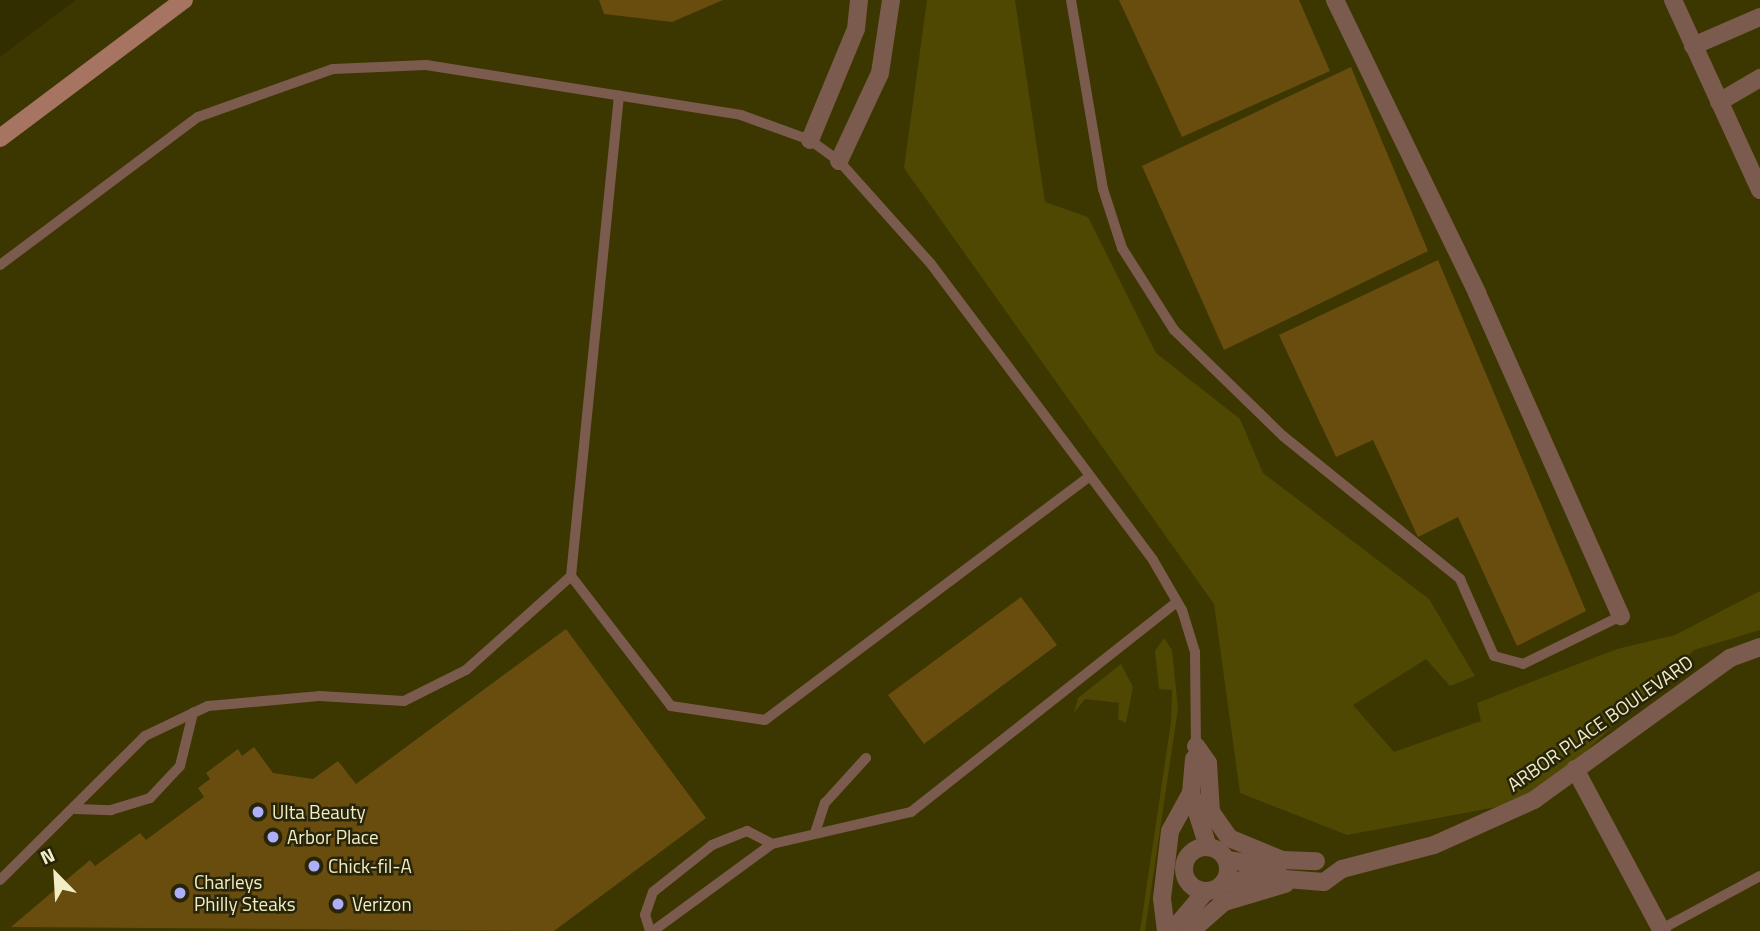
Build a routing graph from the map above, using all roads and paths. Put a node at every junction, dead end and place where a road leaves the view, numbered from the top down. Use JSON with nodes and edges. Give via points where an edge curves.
{"nodes":[{"id":1,"x":184,"y":0,"type":"edge"},
{"id":2,"x":859,"y":0,"type":"edge"},
{"id":3,"x":891,"y":0,"type":"edge"},
{"id":4,"x":1071,"y":0,"type":"edge"},
{"id":5,"x":1335,"y":0,"type":"edge"},
{"id":6,"x":1672,"y":0,"type":"edge"},
{"id":7,"x":1760,"y":17,"type":"edge"},
{"id":8,"x":1693,"y":46,"type":"junction"},
{"id":9,"x":1760,"y":78,"type":"edge"},
{"id":10,"x":620,"y":95,"type":"junction"},
{"id":11,"x":1719,"y":102,"type":"junction"},
{"id":12,"x":0,"y":138,"type":"edge"},
{"id":13,"x":810,"y":139,"type":"junction"},
{"id":14,"x":839,"y":161,"type":"junction"},
{"id":15,"x":1760,"y":190,"type":"edge"},
{"id":16,"x":0,"y":265,"type":"edge"},
{"id":17,"x":1090,"y":476,"type":"junction"},
{"id":18,"x":571,"y":576,"type":"junction"},
{"id":19,"x":1177,"y":602,"type":"junction"},
{"id":20,"x":1621,"y":616,"type":"joint"},
{"id":21,"x":1760,"y":647,"type":"edge"},
{"id":22,"x":193,"y":713,"type":"junction"},
{"id":23,"x":1195,"y":752,"type":"junction"},
{"id":24,"x":866,"y":758,"type":"dead end"},
{"id":25,"x":1576,"y":769,"type":"junction"},
{"id":26,"x":1191,"y":793,"type":"junction"},
{"id":27,"x":76,"y":809,"type":"junction"},
{"id":28,"x":1170,"y":831,"type":"junction"},
{"id":29,"x":815,"y":833,"type":"junction"},
{"id":30,"x":772,"y":844,"type":"junction"},
{"id":31,"x":1208,"y":846,"type":"junction"},
{"id":32,"x":1189,"y":854,"type":"junction"},
{"id":33,"x":1227,"y":860,"type":"junction"},
{"id":34,"x":1316,"y":861,"type":"junction"},
{"id":35,"x":1342,"y":869,"type":"junction"},
{"id":36,"x":1760,"y":876,"type":"edge"},
{"id":37,"x":1185,"y":878,"type":"junction"},
{"id":38,"x":0,"y":880,"type":"edge"},
{"id":39,"x":1223,"y":883,"type":"junction"},
{"id":40,"x":1291,"y":883,"type":"junction"},
{"id":41,"x":1206,"y":891,"type":"junction"},
{"id":42,"x":1162,"y":898,"type":"junction"},
{"id":43,"x":1660,"y":930,"type":"edge"},
{"id":44,"x":651,"y":931,"type":"edge"},
{"id":45,"x":1166,"y":931,"type":"edge"},
{"id":46,"x":1172,"y":931,"type":"edge"},
{"id":47,"x":1191,"y":931,"type":"edge"}],
"edges":[{"from":1,"to":12,"type":"main road"},
{"from":2,"to":13,"type":"street","via":[[856,29]]},
{"from":3,"to":14,"type":"street","via":[[880,72]]},
{"from":4,"to":20,"type":"lane","via":[[1107,201],[1122,248],[1174,330],[1283,436],[1460,579],[1494,656],[1523,664]]},
{"from":5,"to":20,"type":"street","via":[[1477,293]]},
{"from":6,"to":8,"type":"street"},
{"from":7,"to":8,"type":"street"},
{"from":8,"to":11,"type":"street"},
{"from":9,"to":11,"type":"street"},
{"from":10,"to":13,"type":"lane","via":[[741,114]]},
{"from":10,"to":16,"type":"lane","via":[[426,65],[333,69],[198,117]]},
{"from":10,"to":18,"type":"lane"},
{"from":11,"to":15,"type":"street"},
{"from":13,"to":14,"type":"lane"},
{"from":14,"to":17,"type":"lane","via":[[931,264]]},
{"from":17,"to":18,"type":"lane","via":[[765,720],[671,705]]},
{"from":17,"to":19,"type":"lane"},
{"from":18,"to":22,"type":"lane","via":[[466,670],[404,701],[319,696]]},
{"from":19,"to":23,"type":"lane","via":[[1195,652]]},
{"from":19,"to":29,"type":"lane","via":[[911,812]]},
{"from":21,"to":25,"type":"street","name":"ARBOR PLACE BOULEVARD","via":[[1730,658]]},
{"from":22,"to":27,"type":"lane","via":[[145,736]]},
{"from":22,"to":27,"type":"lane","via":[[180,766],[150,797],[111,810]]},
{"from":23,"to":26,"type":"street"},
{"from":23,"to":34,"type":"street","via":[[1208,763],[1211,812],[1229,838],[1282,860]]},
{"from":24,"to":29,"type":"lane","via":[[825,803]]},
{"from":25,"to":35,"type":"street","name":"ARBOR PLACE BOULEVARD","via":[[1534,800],[1434,845]]},
{"from":25,"to":43,"type":"street"},
{"from":26,"to":28,"type":"street"},
{"from":26,"to":31,"type":"street"},
{"from":27,"to":38,"type":"lane"},
{"from":28,"to":32,"type":"street"},
{"from":28,"to":42,"type":"street"},
{"from":29,"to":30,"type":"lane"},
{"from":30,"to":44,"type":"lane"},
{"from":30,"to":44,"type":"lane","via":[[747,831],[712,845],[653,892],[645,915]]},
{"from":31,"to":32,"type":"street"},
{"from":31,"to":33,"type":"street"},
{"from":32,"to":37,"type":"street"},
{"from":33,"to":34,"type":"street","via":[[1289,868]]},
{"from":33,"to":39,"type":"street"},
{"from":34,"to":35,"type":"street"},
{"from":35,"to":40,"type":"street","name":"ARBOR PLACE BOULEVARD","via":[[1324,882]]},
{"from":36,"to":43,"type":"lane"},
{"from":37,"to":41,"type":"street"},
{"from":37,"to":42,"type":"street"},
{"from":39,"to":40,"type":"street","name":"ARBOR PLACE BOULEVARD","via":[[1259,877]]},
{"from":39,"to":41,"type":"street","name":"ARBOR PLACE BOULEVARD"},
{"from":40,"to":47,"type":"street","via":[[1224,902]]},
{"from":41,"to":46,"type":"street"},
{"from":42,"to":45,"type":"street"}]}
